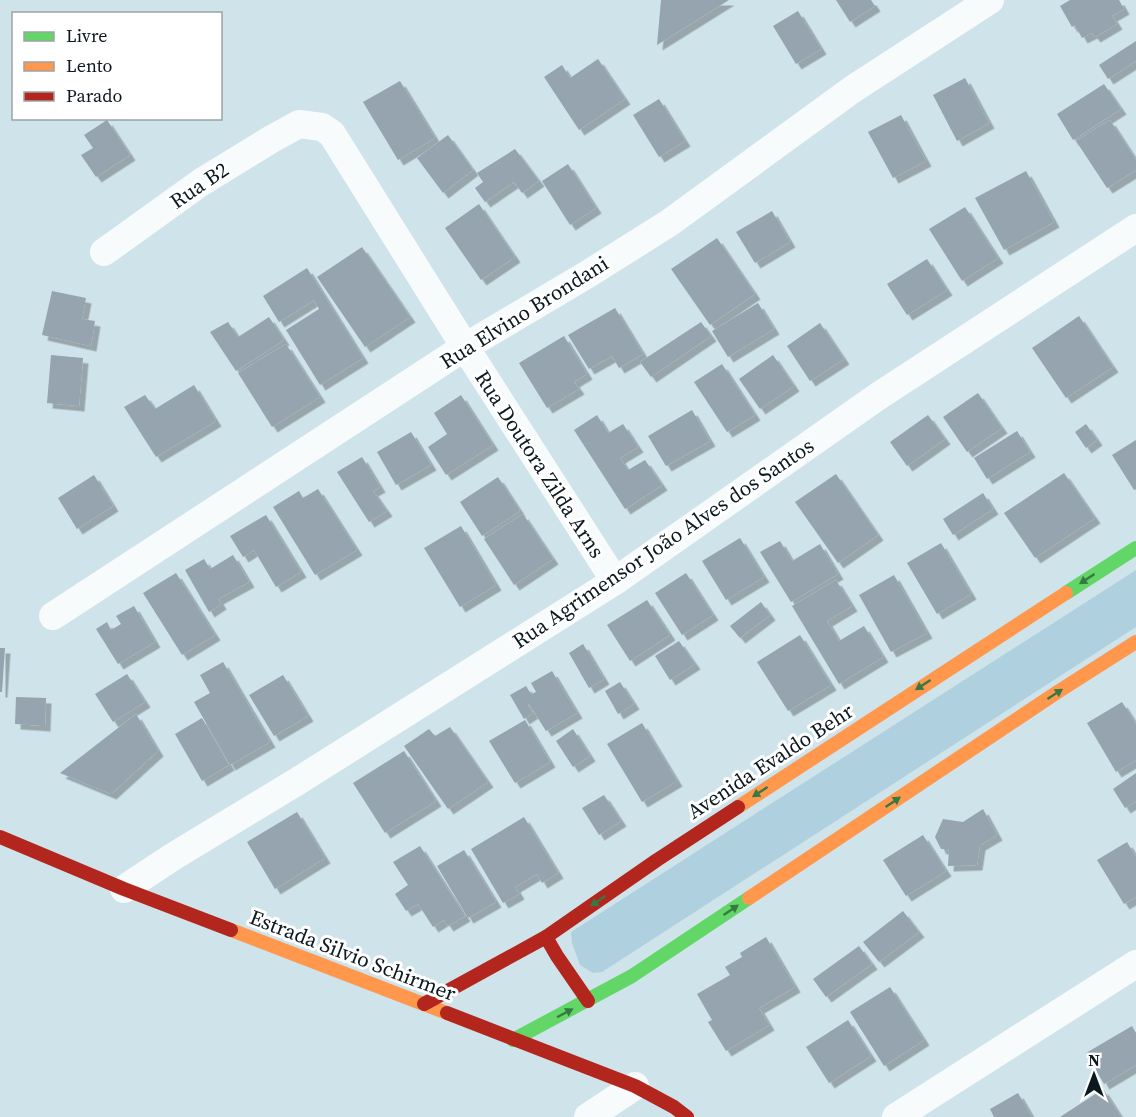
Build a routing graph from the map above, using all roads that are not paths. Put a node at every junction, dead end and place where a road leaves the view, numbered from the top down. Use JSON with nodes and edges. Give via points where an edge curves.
{"nodes":[{"id":1,"x":990,"y":0,"type":"edge"},
{"id":2,"x":299,"y":124,"type":"joint"},
{"id":3,"x":1136,"y":228,"type":"edge"},
{"id":4,"x":104,"y":252,"type":"dead end"},
{"id":5,"x":465,"y":347,"type":"junction"},
{"id":6,"x":1136,"y":548,"type":"edge"},
{"id":7,"x":615,"y":581,"type":"junction"},
{"id":8,"x":53,"y":616,"type":"dead end"},
{"id":9,"x":1136,"y":642,"type":"edge"},
{"id":10,"x":0,"y":837,"type":"edge"},
{"id":11,"x":124,"y":889,"type":"junction"},
{"id":12,"x":546,"y":937,"type":"junction"},
{"id":13,"x":1136,"y":964,"type":"edge"},
{"id":14,"x":588,"y":1001,"type":"junction"},
{"id":15,"x":424,"y":1004,"type":"junction"},
{"id":16,"x":513,"y":1040,"type":"junction"},
{"id":17,"x":635,"y":1086,"type":"junction"},
{"id":18,"x":588,"y":1117,"type":"edge"},
{"id":19,"x":687,"y":1117,"type":"edge"},
{"id":20,"x":896,"y":1117,"type":"edge"}],
"edges":[{"from":1,"to":5,"type":"street","name":"Rua Elvino Brondani","via":[[853,89],[669,223]]},
{"from":2,"to":4,"type":"street","name":"Rua B2","via":[[200,183]]},
{"from":2,"to":5,"type":"street","name":"Rua Doutora Zilda Arns","via":[[322,127],[332,134]]},
{"from":3,"to":7,"type":"street","name":"Rua Agrimensor João Alves dos Santos","via":[[877,397]]},
{"from":5,"to":7,"type":"street","name":"Rua Doutora Zilda Arns"},
{"from":5,"to":8,"type":"street","name":"Rua Elvino Brondani"},
{"from":6,"to":12,"type":"street","name":"Avenida Evaldo Behr","one_way":true,"via":[[657,860]]},
{"from":7,"to":11,"type":"street","name":"Rua Agrimensor João Alves dos Santos"},
{"from":14,"to":9,"type":"street","one_way":true,"via":[[632,976]]},
{"from":10,"to":11,"type":"street","name":"Estrada Silvio Schirmer"},
{"from":11,"to":15,"type":"street","name":"Estrada Silvio Schirmer"},
{"from":12,"to":14,"type":"street"},
{"from":12,"to":15,"type":"street","name":"Avenida Evaldo Behr"},
{"from":13,"to":20,"type":"street"},
{"from":16,"to":14,"type":"street","one_way":true},
{"from":15,"to":16,"type":"street","name":"Estrada Silvio Schirmer"},
{"from":16,"to":17,"type":"street","name":"Estrada Silvio Schirmer"},
{"from":17,"to":18,"type":"street"},
{"from":17,"to":19,"type":"street","name":"Estrada Silvio Schirmer"}]}
